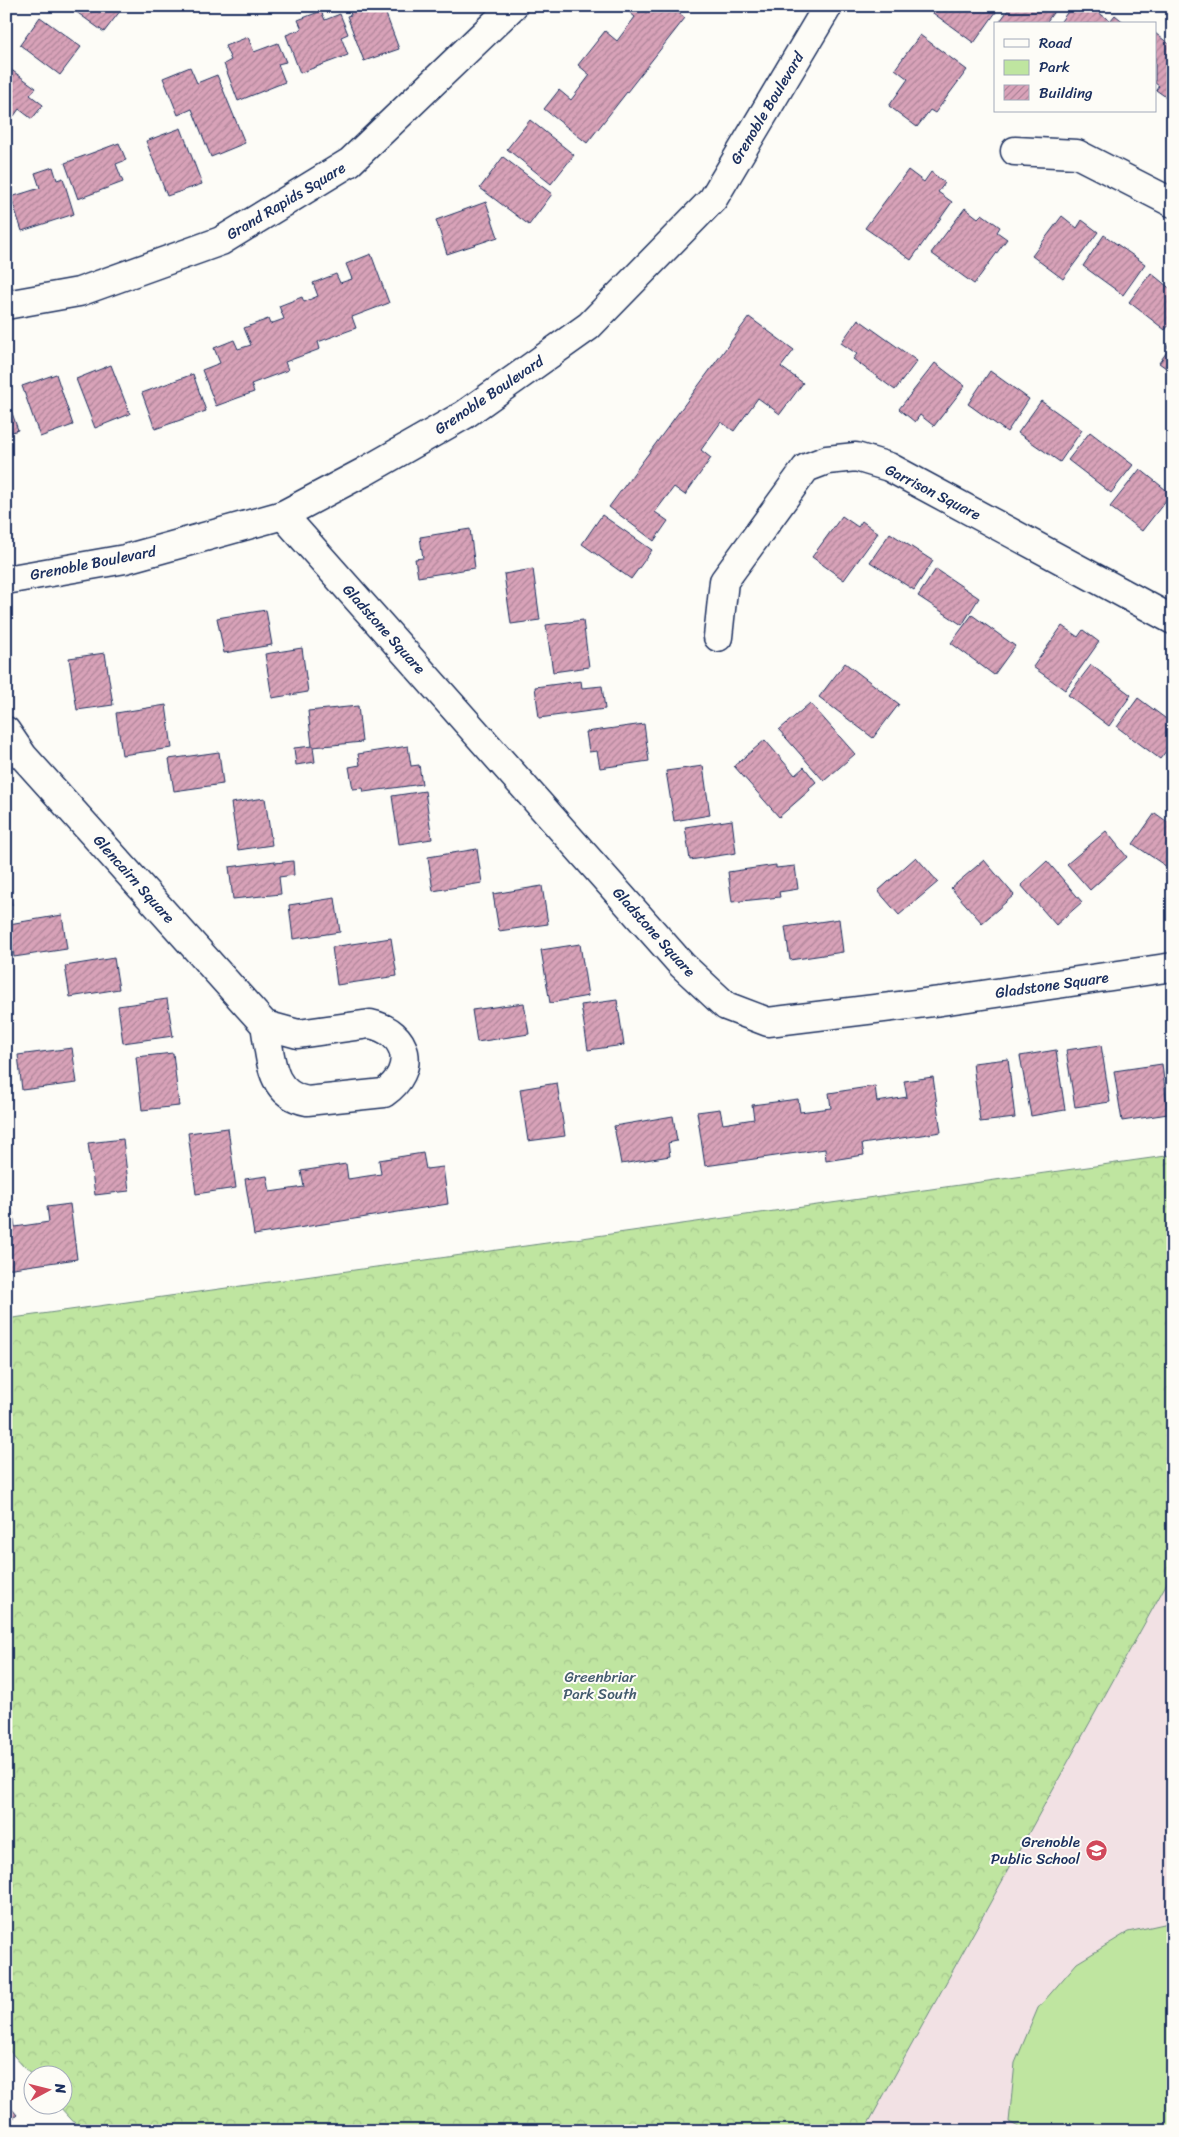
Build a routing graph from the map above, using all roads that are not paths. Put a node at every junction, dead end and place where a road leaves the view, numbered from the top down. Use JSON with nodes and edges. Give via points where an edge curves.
{"nodes":[{"id":1,"x":513,"y":6,"type":"edge"},
{"id":2,"x":828,"y":6,"type":"edge"},
{"id":3,"x":1014,"y":151,"type":"dead end"},
{"id":4,"x":1173,"y":203,"type":"edge"},
{"id":5,"x":6,"y":305,"type":"edge"},
{"id":6,"x":283,"y":515,"type":"junction"},
{"id":7,"x":6,"y":580,"type":"edge"},
{"id":8,"x":1173,"y":620,"type":"edge"},
{"id":9,"x":718,"y":637,"type":"dead end"},
{"id":10,"x":6,"y":730,"type":"edge"},
{"id":11,"x":1173,"y":967,"type":"edge"},
{"id":12,"x":265,"y":1025,"type":"junction"}],
"edges":[{"from":1,"to":5,"type":"street","name":"Grand Rapids Square","via":[[350,162],[221,241],[79,292]]},
{"from":2,"to":6,"type":"street","name":"Grenoble Boulevard","via":[[713,199],[589,326],[464,415]]},
{"from":3,"to":4,"type":"street","via":[[1077,154]]},
{"from":6,"to":7,"type":"street","name":"Grenoble Boulevard","via":[[125,559]]},
{"from":6,"to":11,"type":"street","name":"Gladstone Square","via":[[682,965],[726,1006],[768,1022]]},
{"from":8,"to":9,"type":"street","name":"Garrison Square","via":[[888,467],[856,457],[827,460],[806,468],[724,581]]},
{"from":10,"to":12,"type":"street","name":"Glencairn Square","via":[[23,756]]},
{"from":12,"to":12,"type":"street","via":[[275,1078],[280,1087],[297,1099],[307,1101],[384,1093],[401,1077],[404,1053],[400,1042],[381,1026],[370,1024],[298,1034]]}]}
